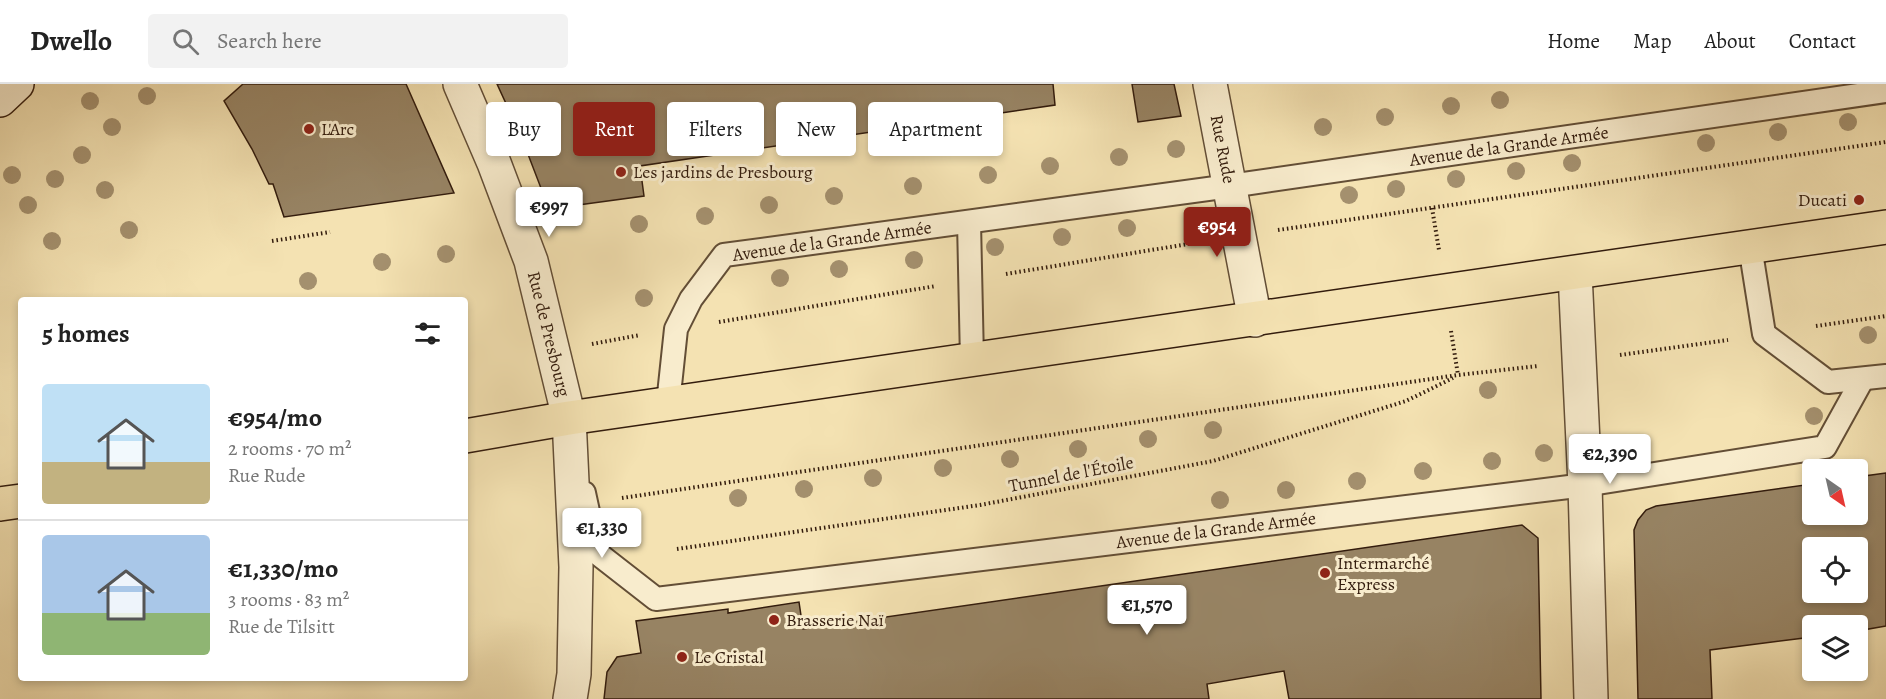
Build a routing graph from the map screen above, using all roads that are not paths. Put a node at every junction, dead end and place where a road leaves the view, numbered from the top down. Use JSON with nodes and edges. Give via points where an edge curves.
{"nodes":[{"id":1,"x":17,"y":84,"type":"edge"},
{"id":2,"x":460,"y":84,"type":"edge"},
{"id":3,"x":1210,"y":84,"type":"edge"},
{"id":4,"x":1886,"y":91,"type":"edge"},
{"id":5,"x":0,"y":100,"type":"edge"},
{"id":6,"x":1230,"y":186,"type":"junction"},
{"id":7,"x":969,"y":222,"type":"junction"},
{"id":8,"x":1886,"y":227,"type":"edge"},
{"id":9,"x":1750,"y":246,"type":"junction"},
{"id":10,"x":1575,"y":273,"type":"junction"},
{"id":11,"x":1255,"y":320,"type":"junction"},
{"id":12,"x":972,"y":360,"type":"junction"},
{"id":13,"x":1886,"y":376,"type":"edge"},
{"id":14,"x":1862,"y":380,"type":"junction"},
{"id":15,"x":668,"y":404,"type":"junction"},
{"id":16,"x":569,"y":418,"type":"junction"},
{"id":17,"x":468,"y":435,"type":"edge"},
{"id":18,"x":1585,"y":485,"type":"junction"},
{"id":19,"x":18,"y":501,"type":"edge"},
{"id":20,"x":0,"y":504,"type":"edge"},
{"id":21,"x":570,"y":699,"type":"edge"},
{"id":22,"x":1591,"y":699,"type":"edge"}],
"edges":[{"from":1,"to":5,"type":"street"},
{"from":2,"to":16,"type":"street","name":"Rue de Presbourg","via":[[531,261]]},
{"from":3,"to":6,"type":"street","name":"Rue Rude"},
{"from":4,"to":6,"type":"lane","name":"Avenue de la Grande Armée"},
{"from":6,"to":7,"type":"lane","name":"Avenue de la Grande Armée"},
{"from":6,"to":11,"type":"street","name":"Rue Rude"},
{"from":7,"to":12,"type":"lane"},
{"from":7,"to":15,"type":"lane","name":"Avenue de la Grande Armée","via":[[724,255],[691,299],[676,329]]},
{"from":8,"to":9,"type":"main road"},
{"from":9,"to":10,"type":"main road"},
{"from":9,"to":14,"type":"lane","via":[[1764,334],[1828,382]]},
{"from":10,"to":11,"type":"main road"},
{"from":10,"to":18,"type":"street"},
{"from":11,"to":12,"type":"main road"},
{"from":12,"to":15,"type":"main road"},
{"from":13,"to":14,"type":"lane"},
{"from":14,"to":18,"type":"lane","name":"Avenue de la Grande Armée","via":[[1825,447]]},
{"from":15,"to":16,"type":"main road"},
{"from":16,"to":17,"type":"main road"},
{"from":16,"to":18,"type":"lane","name":"Avenue de la Grande Armée","via":[[597,553],[656,598]]},
{"from":16,"to":21,"type":"street","name":"Rue de Presbourg","via":[[576,567]]},
{"from":18,"to":22,"type":"street"},
{"from":19,"to":20,"type":"main road"}]}
